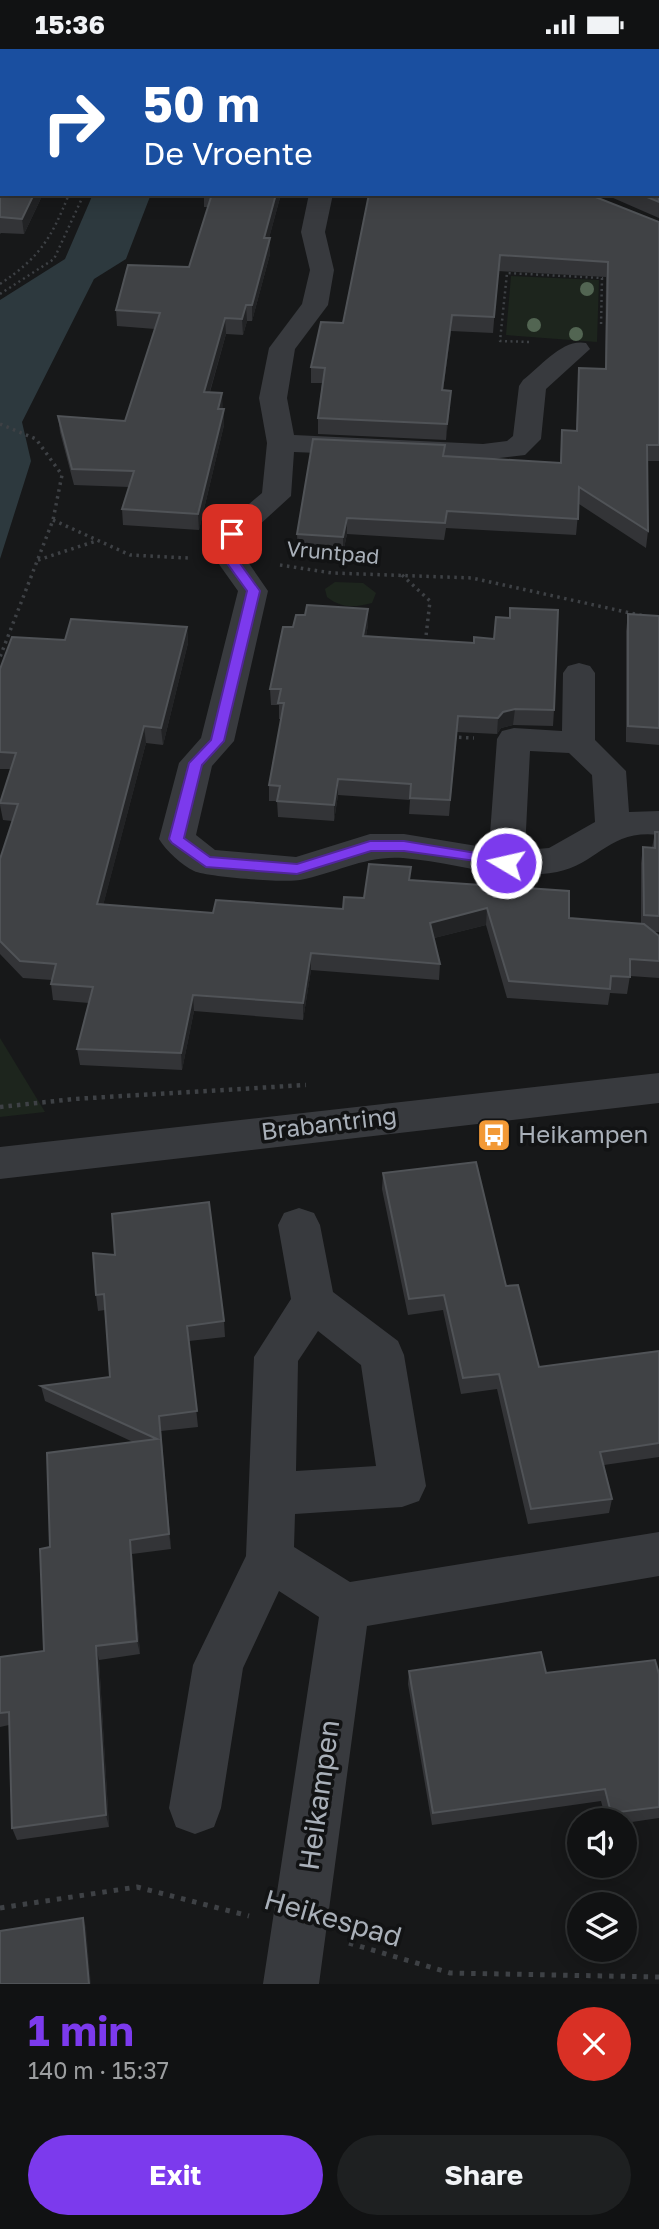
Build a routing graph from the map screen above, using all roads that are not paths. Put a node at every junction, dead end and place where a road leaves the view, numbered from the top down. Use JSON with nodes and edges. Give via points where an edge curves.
{"nodes":[{"id":1,"x":321,"y":196,"type":"edge"},
{"id":2,"x":577,"y":349,"type":"road end"},
{"id":3,"x":281,"y":443,"type":"junction"},
{"id":4,"x":579,"y":673,"type":"dead end"},
{"id":5,"x":578,"y":743,"type":"junction"},
{"id":6,"x":659,"y":823,"type":"edge"},
{"id":7,"x":613,"y":827,"type":"junction"},
{"id":8,"x":506,"y":863,"type":"junction"},
{"id":9,"x":659,"y":1087,"type":"edge"},
{"id":10,"x":0,"y":1163,"type":"edge"},
{"id":11,"x":299,"y":1225,"type":"dead end"},
{"id":12,"x":313,"y":1302,"type":"junction"},
{"id":13,"x":272,"y":1494,"type":"junction"},
{"id":14,"x":659,"y":1554,"type":"edge"},
{"id":15,"x":270,"y":1558,"type":"junction"},
{"id":16,"x":345,"y":1606,"type":"junction"},
{"id":17,"x":195,"y":1808,"type":"dead end"},
{"id":18,"x":291,"y":1984,"type":"edge"}],
"edges":[{"from":1,"to":3,"type":"street","via":[[313,232],[322,270],[315,305],[282,348],[273,398]]},
{"from":2,"to":3,"type":"street","via":[[534,386],[527,439],[515,449],[483,452]]},
{"from":3,"to":8,"type":"street","via":[[276,496],[232,534],[226,547],[253,591],[217,741],[196,763],[177,839],[206,862],[297,869],[370,846],[404,846]]},
{"from":4,"to":5,"type":"street"},
{"from":5,"to":7,"type":"street","via":[[610,771]]},
{"from":5,"to":8,"type":"street","via":[[514,739]]},
{"from":6,"to":7,"type":"street","via":[[641,821]]},
{"from":7,"to":8,"type":"street","via":[[556,860]]},
{"from":9,"to":10,"type":"street","name":"Brabantring"},
{"from":11,"to":12,"type":"street"},
{"from":12,"to":13,"type":"street","via":[[276,1357]]},
{"from":12,"to":13,"type":"street","via":[[382,1355],[402,1486]]},
{"from":13,"to":15,"type":"street"},
{"from":14,"to":16,"type":"street"},
{"from":15,"to":16,"type":"street"},
{"from":15,"to":17,"type":"street","via":[[218,1665]]},
{"from":16,"to":18,"type":"street","name":"Heikampen"}]}
